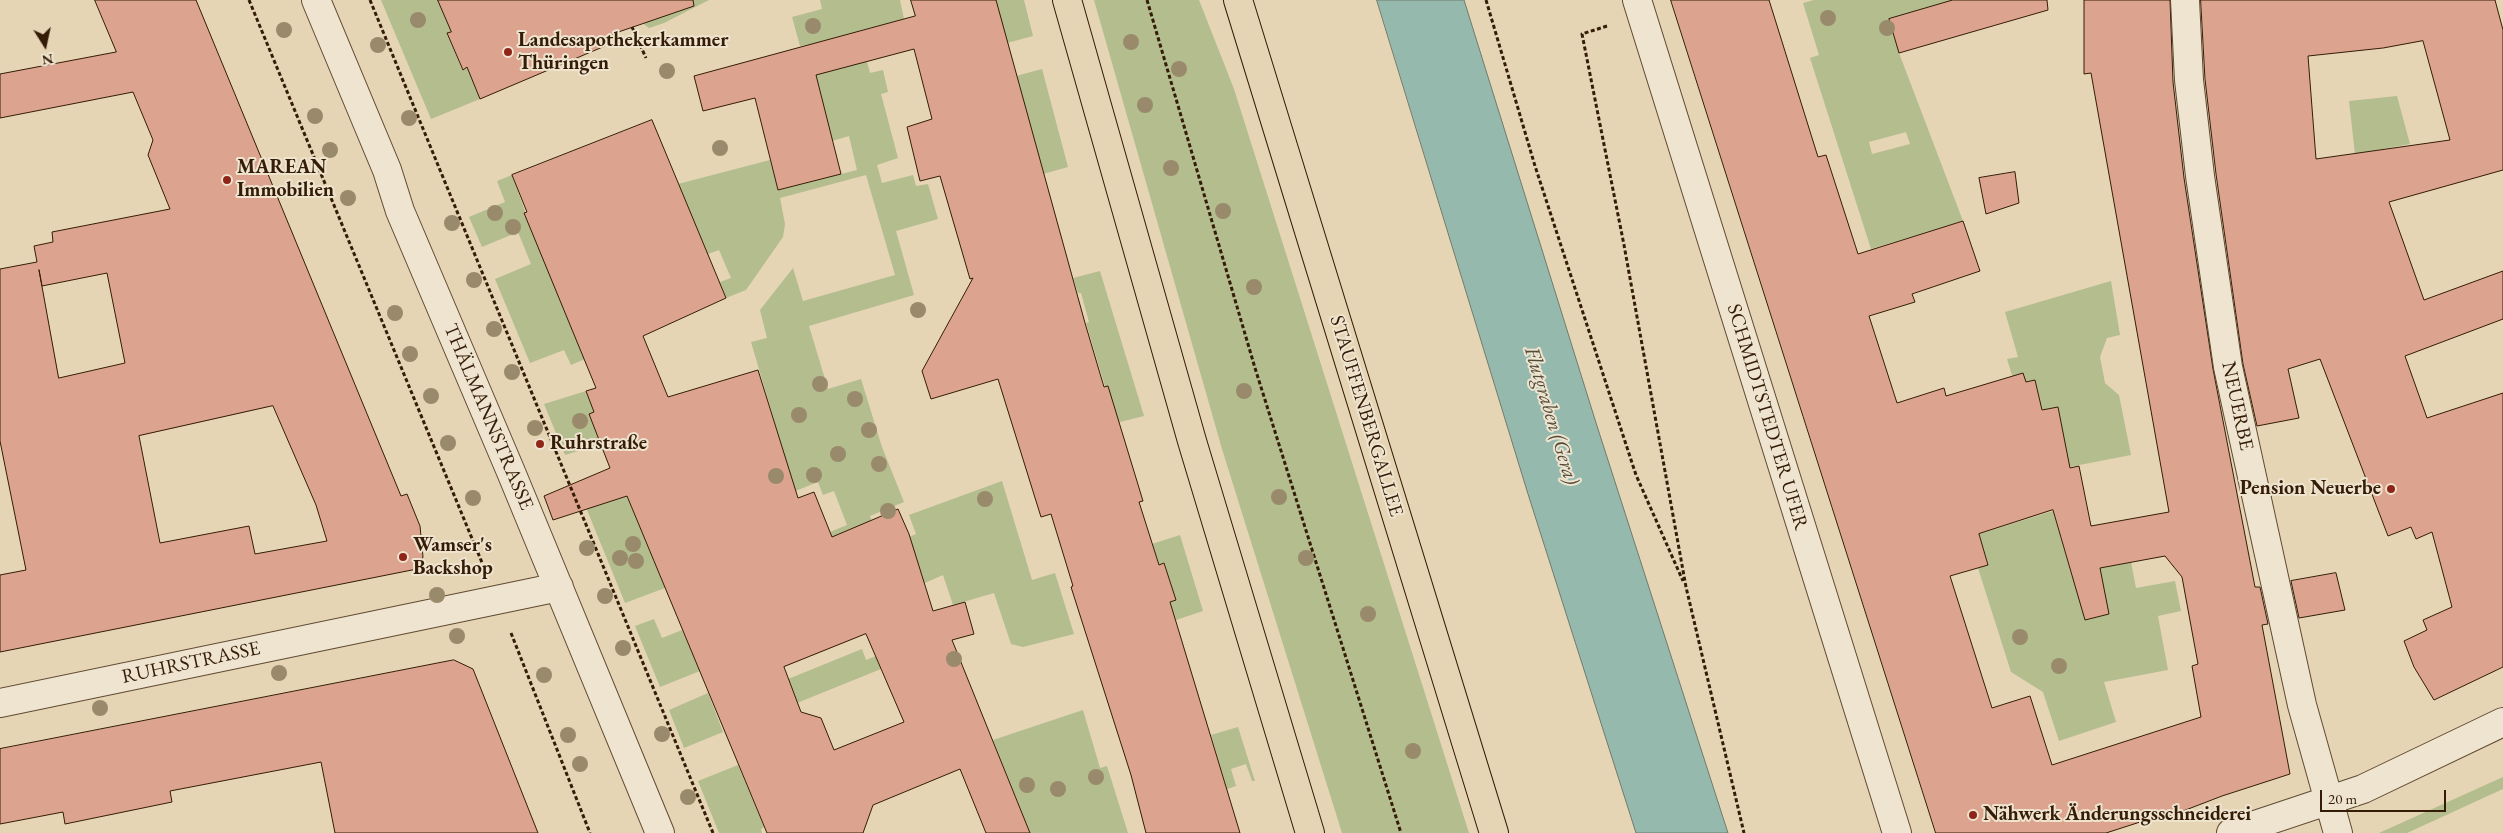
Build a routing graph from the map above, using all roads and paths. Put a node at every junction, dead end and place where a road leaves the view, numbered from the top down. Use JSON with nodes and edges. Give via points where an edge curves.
{"nodes":[{"id":1,"x":249,"y":0,"type":"edge"},
{"id":2,"x":316,"y":0,"type":"edge"},
{"id":3,"x":370,"y":0,"type":"edge"},
{"id":4,"x":1067,"y":0,"type":"edge"},
{"id":5,"x":1147,"y":0,"type":"edge"},
{"id":6,"x":1238,"y":0,"type":"edge"},
{"id":7,"x":1486,"y":0,"type":"edge"},
{"id":8,"x":2185,"y":0,"type":"edge"},
{"id":9,"x":1639,"y":8,"type":"edge"},
{"id":10,"x":632,"y":27,"type":"dead end"},
{"id":11,"x":646,"y":58,"type":"dead end"},
{"id":12,"x":559,"y":587,"type":"junction"},
{"id":13,"x":1686,"y":587,"type":"junction"},
{"id":14,"x":498,"y":601,"type":"junction"},
{"id":15,"x":0,"y":703,"type":"edge"},
{"id":16,"x":2503,"y":722,"type":"edge"},
{"id":17,"x":2330,"y":801,"type":"junction"},
{"id":18,"x":590,"y":833,"type":"edge"},
{"id":19,"x":660,"y":833,"type":"edge"},
{"id":20,"x":713,"y":833,"type":"edge"},
{"id":21,"x":1310,"y":833,"type":"edge"},
{"id":22,"x":1401,"y":833,"type":"edge"},
{"id":23,"x":1494,"y":833,"type":"edge"},
{"id":24,"x":1744,"y":833,"type":"edge"},
{"id":25,"x":1897,"y":833,"type":"edge"},
{"id":26,"x":2231,"y":833,"type":"edge"},
{"id":27,"x":2338,"y":833,"type":"edge"}],
"edges":[{"from":1,"to":14,"type":"path"},
{"from":2,"to":12,"type":"street","name":"THÄLMANNSTRASSE","via":[[387,170],[400,211]]},
{"from":3,"to":20,"type":"path"},
{"from":4,"to":21,"type":"main road","via":[[1192,441]]},
{"from":5,"to":22,"type":"path","via":[[1255,368]]},
{"from":6,"to":23,"type":"main road","name":"STAUFFENBERGALLEE"},
{"from":7,"to":13,"type":"path","via":[[1535,166],[1636,475]]},
{"from":8,"to":17,"type":"street","name":"NEUERBE","via":[[2189,80],[2200,176],[2228,367],[2302,705]]},
{"from":9,"to":13,"type":"path","via":[[1582,34]]},
{"from":9,"to":25,"type":"street","name":"SCHMIDTSTEDTER UFER"},
{"from":10,"to":11,"type":"path"},
{"from":12,"to":14,"type":"street","name":"RUHRSTRASSE"},
{"from":12,"to":19,"type":"street","name":"THÄLMANNSTRASSE"},
{"from":13,"to":24,"type":"path"},
{"from":14,"to":15,"type":"street","name":"RUHRSTRASSE"},
{"from":14,"to":18,"type":"path"},
{"from":16,"to":17,"type":"street","via":[[2363,789]]},
{"from":17,"to":26,"type":"street"},
{"from":17,"to":27,"type":"street","name":"NEUERBE"}]}
